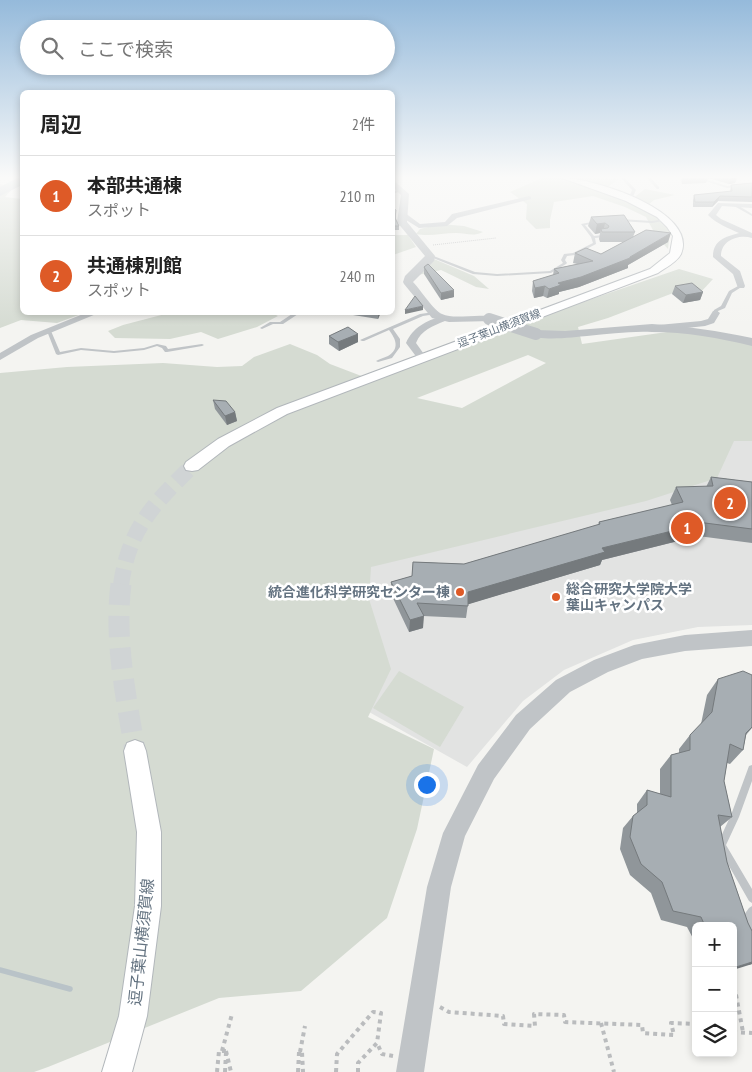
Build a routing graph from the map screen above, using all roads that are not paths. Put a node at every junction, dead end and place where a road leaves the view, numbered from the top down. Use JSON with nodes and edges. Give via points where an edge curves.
{"nodes":[{"id":1,"x":406,"y":228,"type":"edge"},
{"id":2,"x":586,"y":228,"type":"edge"},
{"id":3,"x":672,"y":228,"type":"edge"},
{"id":4,"x":731,"y":228,"type":"edge"},
{"id":5,"x":743,"y":234,"type":"junction"},
{"id":6,"x":603,"y":236,"type":"edge"},
{"id":7,"x":752,"y":236,"type":"edge"},
{"id":8,"x":593,"y":237,"type":"junction"},
{"id":9,"x":430,"y":256,"type":"junction"},
{"id":10,"x":741,"y":286,"type":"joint"},
{"id":11,"x":716,"y":313,"type":"joint"},
{"id":12,"x":89,"y":315,"type":"edge"},
{"id":13,"x":294,"y":315,"type":"edge"},
{"id":14,"x":438,"y":316,"type":"junction"},
{"id":15,"x":262,"y":328,"type":"dead end"},
{"id":16,"x":390,"y":328,"type":"junction"},
{"id":17,"x":651,"y":328,"type":"junction"},
{"id":18,"x":48,"y":331,"type":"junction"},
{"id":19,"x":362,"y":340,"type":"dead end"},
{"id":20,"x":752,"y":342,"type":"edge"},
{"id":21,"x":202,"y":345,"type":"dead end"},
{"id":22,"x":0,"y":357,"type":"edge"},
{"id":23,"x":421,"y":357,"type":"junction"},
{"id":24,"x":378,"y":361,"type":"dead end"},
{"id":25,"x":192,"y":466,"type":"tunnel mouth"},
{"id":26,"x":752,"y":638,"type":"edge"},
{"id":27,"x":135,"y":751,"type":"tunnel mouth"},
{"id":28,"x":751,"y":775,"type":"edge"},
{"id":29,"x":752,"y":898,"type":"edge"},
{"id":30,"x":752,"y":911,"type":"edge"},
{"id":31,"x":752,"y":929,"type":"edge"},
{"id":32,"x":117,"y":1072,"type":"edge"},
{"id":33,"x":410,"y":1072,"type":"edge"}],
"edges":[{"from":1,"to":9,"type":"street"},
{"from":2,"to":8,"type":"lane"},
{"from":3,"to":23,"type":"main road","name":"逗子葉山横須賀線","via":[[678,236],[676,255],[654,271]]},
{"from":4,"to":5,"type":"street"},
{"from":5,"to":7,"type":"street"},
{"from":5,"to":10,"type":"street","via":[[720,242],[716,249],[717,257],[737,273]]},
{"from":6,"to":8,"type":"lane"},
{"from":8,"to":9,"type":"lane","via":[[595,243],[565,255],[565,263],[551,272],[474,273]]},
{"from":9,"to":14,"type":"street","via":[[430,260],[408,282]]},
{"from":10,"to":11,"type":"lane","via":[[730,292]]},
{"from":11,"to":17,"type":"street","via":[[711,321],[702,324]]},
{"from":12,"to":18,"type":"street"},
{"from":13,"to":15,"type":"lane"},
{"from":14,"to":16,"type":"lane","via":[[422,315]]},
{"from":14,"to":17,"type":"street","bridge":true,"via":[[489,319],[536,334],[568,335]]},
{"from":14,"to":23,"type":"street","via":[[413,336],[411,343]]},
{"from":16,"to":19,"type":"lane"},
{"from":16,"to":24,"type":"lane","via":[[398,339],[398,346],[390,357]]},
{"from":17,"to":20,"type":"street","via":[[700,331]]},
{"from":18,"to":21,"type":"lane","via":[[58,354],[81,349],[114,352],[157,345],[167,351]]},
{"from":18,"to":22,"type":"street","via":[[23,341]]},
{"from":23,"to":25,"type":"main road","name":"逗子葉山横須賀線","via":[[282,411],[236,434]]},
{"from":26,"to":33,"type":"street","via":[[685,643],[641,651],[601,666],[563,686],[527,716],[486,772],[454,833],[439,886]]},
{"from":27,"to":32,"type":"main road","name":"逗子葉山横須賀線","via":[[149,832],[148,906],[133,1016]]},
{"from":28,"to":29,"type":"lane","via":[[721,846]]},
{"from":30,"to":31,"type":"lane","via":[[746,919]]}]}
